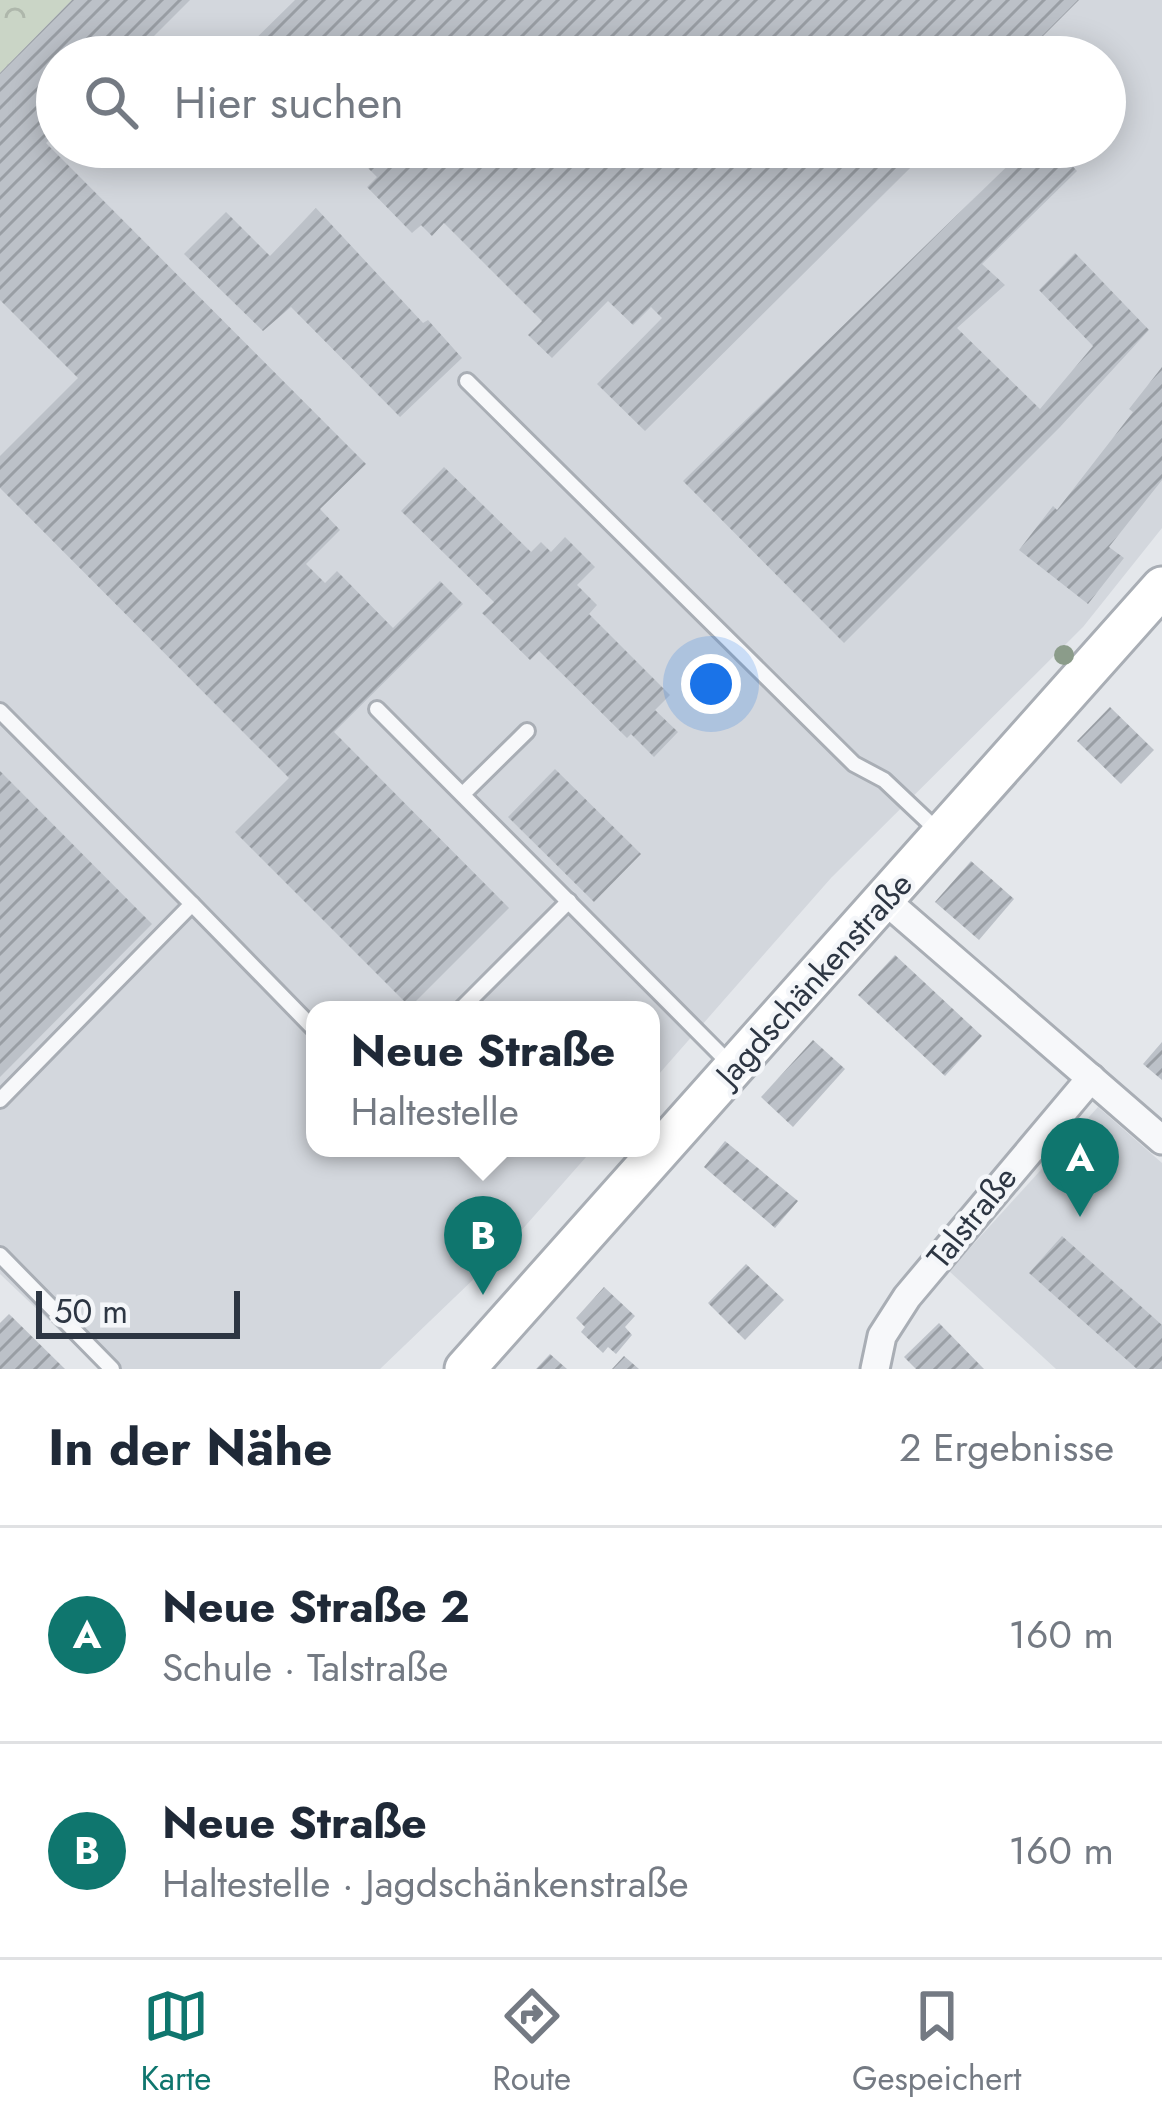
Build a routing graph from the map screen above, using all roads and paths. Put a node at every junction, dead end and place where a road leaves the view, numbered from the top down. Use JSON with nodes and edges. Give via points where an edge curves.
{"nodes":[{"id":1,"x":466,"y":381,"type":"dead end"},
{"id":2,"x":1162,"y":587,"type":"edge"},
{"id":3,"x":377,"y":709,"type":"dead end"},
{"id":4,"x":0,"y":711,"type":"edge"},
{"id":5,"x":527,"y":731,"type":"dead end"},
{"id":6,"x":463,"y":794,"type":"junction"},
{"id":7,"x":943,"y":836,"type":"junction"},
{"id":8,"x":885,"y":900,"type":"junction"},
{"id":9,"x":569,"y":901,"type":"junction"},
{"id":10,"x":192,"y":904,"type":"junction"},
{"id":11,"x":469,"y":1001,"type":"edge"},
{"id":12,"x":306,"y":1021,"type":"edge"},
{"id":13,"x":734,"y":1068,"type":"junction"},
{"id":14,"x":1090,"y":1078,"type":"junction"},
{"id":15,"x":0,"y":1100,"type":"edge"},
{"id":16,"x":1160,"y":1136,"type":"edge"},
{"id":17,"x":660,"y":1151,"type":"edge"},
{"id":18,"x":654,"y":1157,"type":"edge"},
{"id":19,"x":0,"y":1255,"type":"edge"},
{"id":20,"x":100,"y":1357,"type":"junction"},
{"id":21,"x":88,"y":1369,"type":"edge"},
{"id":22,"x":112,"y":1369,"type":"edge"},
{"id":23,"x":465,"y":1369,"type":"edge"},
{"id":24,"x":875,"y":1369,"type":"edge"}],
"edges":[{"from":1,"to":7,"type":"lane","via":[[854,764],[884,779]]},
{"from":2,"to":7,"type":"main road","name":"Jagdschänkenstraße"},
{"from":3,"to":6,"type":"lane"},
{"from":4,"to":10,"type":"lane"},
{"from":5,"to":6,"type":"lane"},
{"from":6,"to":9,"type":"lane"},
{"from":7,"to":8,"type":"main road","name":"Jagdschänkenstraße"},
{"from":8,"to":13,"type":"main road","name":"Jagdschänkenstraße"},
{"from":8,"to":14,"type":"street"},
{"from":9,"to":11,"type":"lane"},
{"from":9,"to":13,"type":"lane"},
{"from":10,"to":12,"type":"lane"},
{"from":10,"to":15,"type":"lane"},
{"from":13,"to":17,"type":"main road","name":"Jagdschänkenstraße"},
{"from":14,"to":16,"type":"street"},
{"from":14,"to":24,"type":"street","name":"Talstraße","via":[[908,1297],[882,1336]]},
{"from":18,"to":23,"type":"main road","name":"Jagdschänkenstraße"},
{"from":19,"to":20,"type":"lane"},
{"from":20,"to":21,"type":"lane"},
{"from":20,"to":22,"type":"lane"}]}
